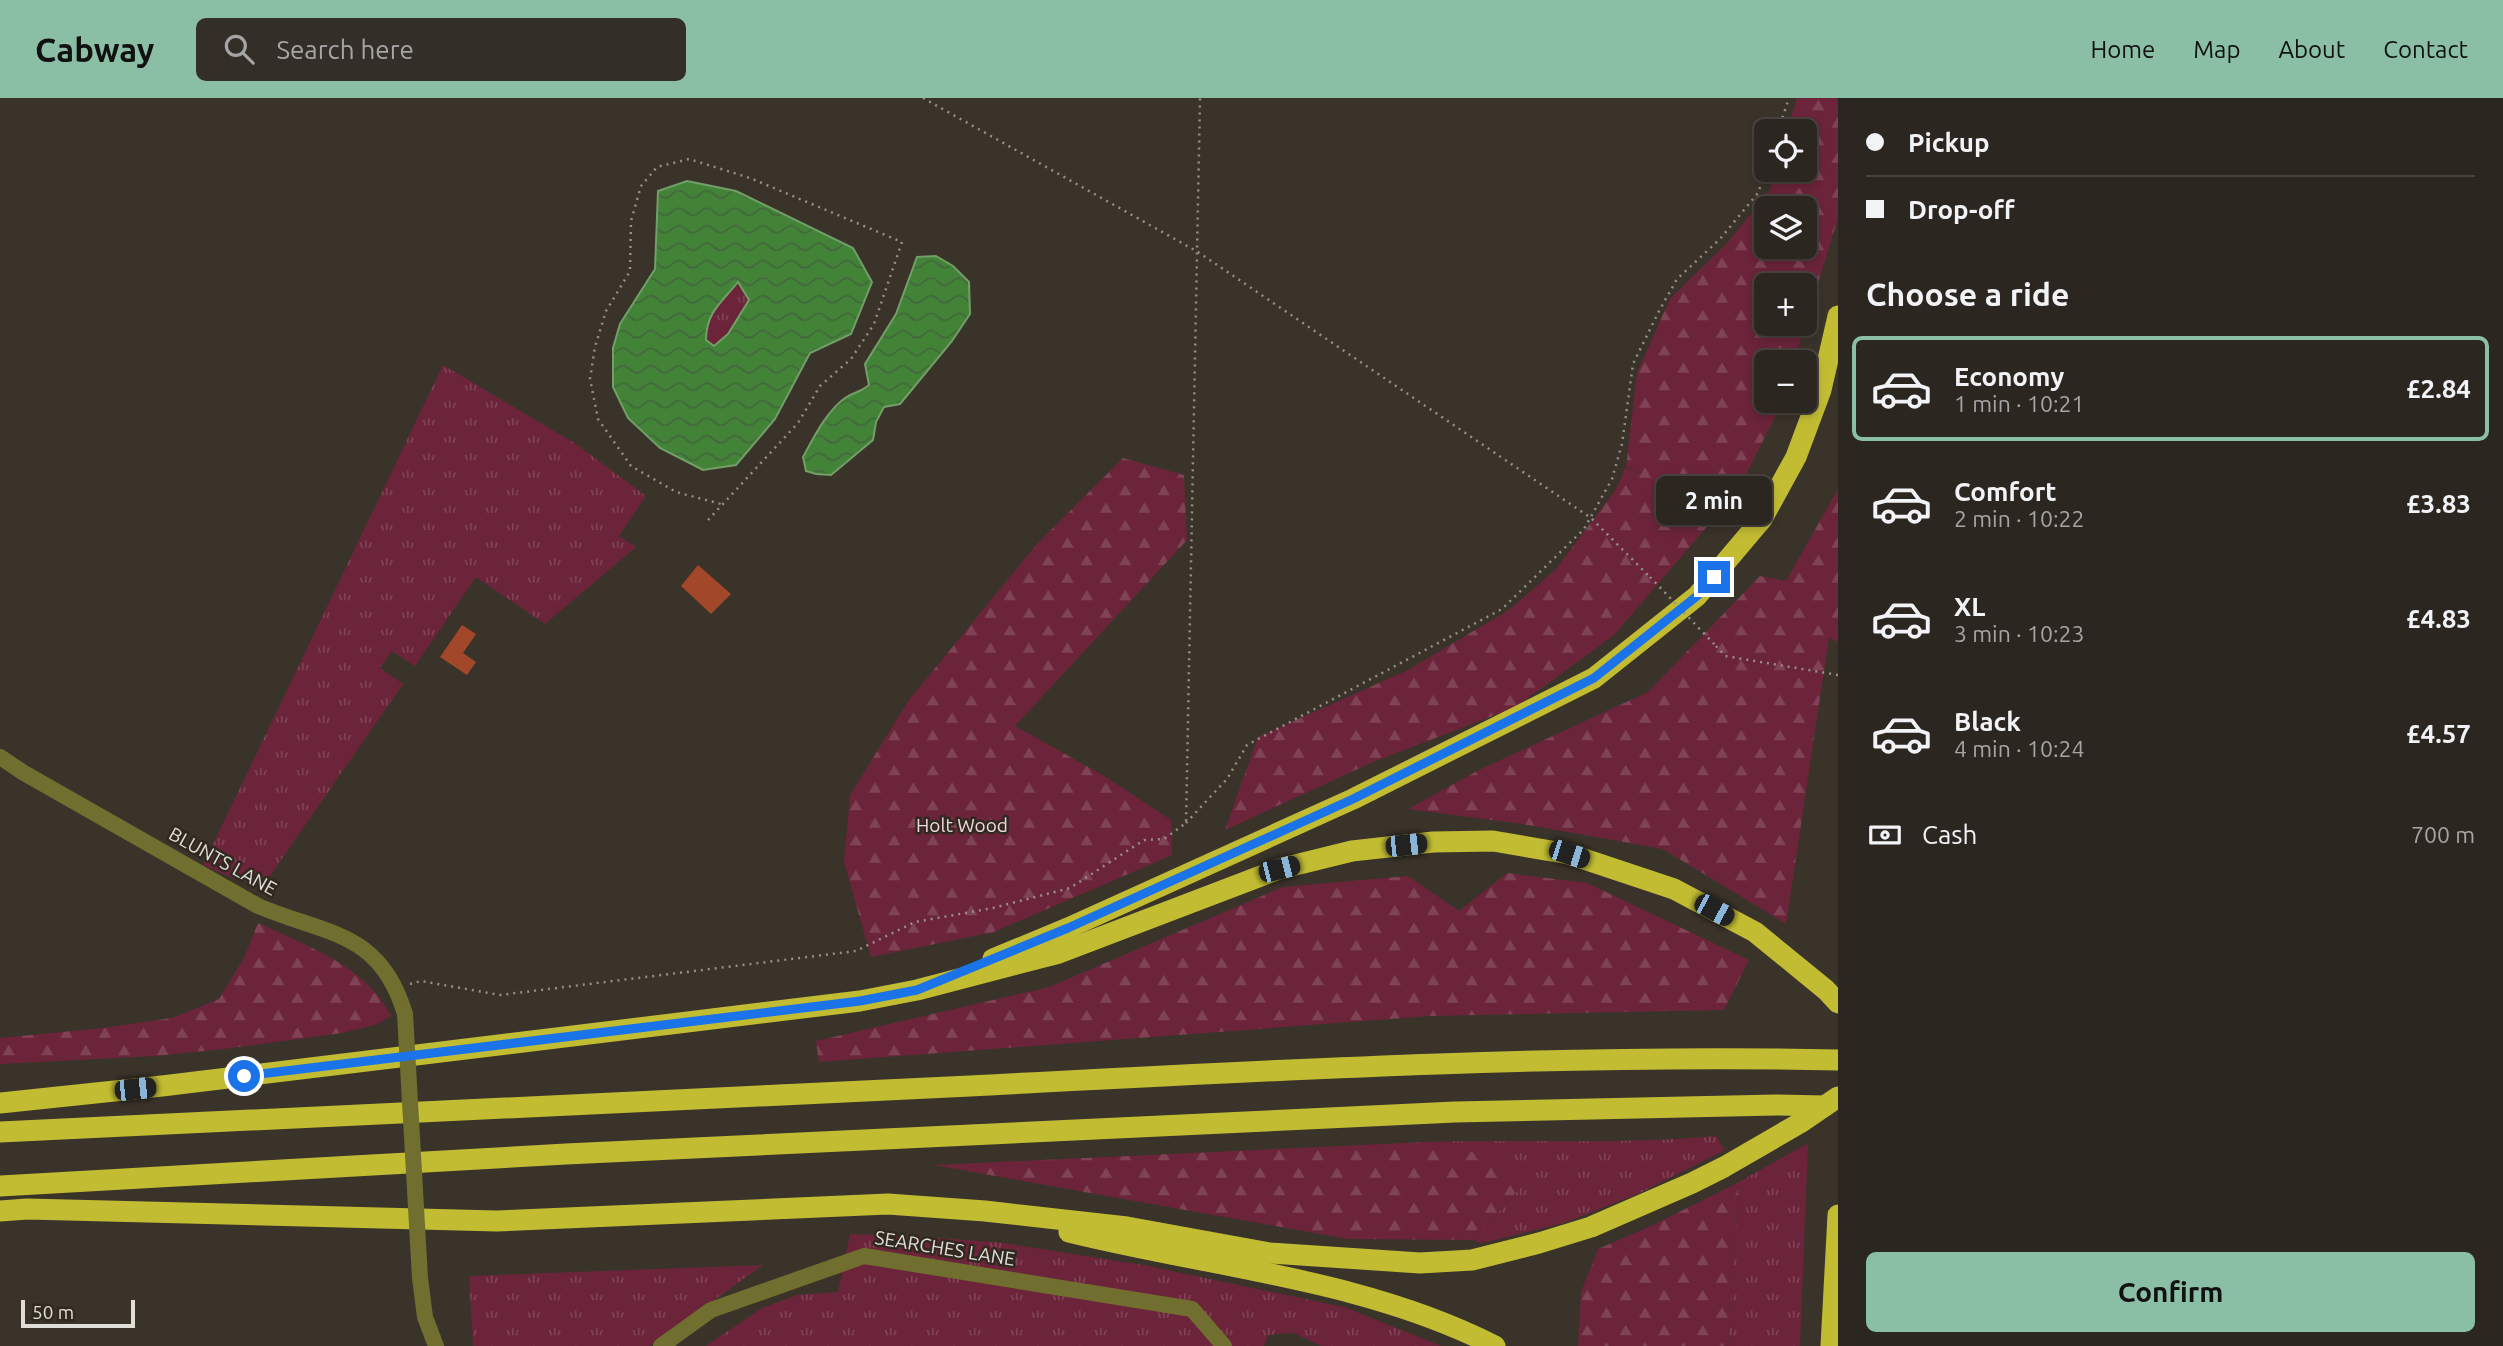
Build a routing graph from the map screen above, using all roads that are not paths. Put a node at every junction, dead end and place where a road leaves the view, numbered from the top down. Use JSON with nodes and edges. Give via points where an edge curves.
{"nodes":[{"id":1,"x":1838,"y":316,"type":"edge"},
{"id":2,"x":0,"y":757,"type":"edge"},
{"id":3,"x":917,"y":990,"type":"junction"},
{"id":4,"x":1838,"y":1003,"type":"edge"},
{"id":5,"x":1838,"y":1060,"type":"edge"},
{"id":6,"x":1838,"y":1097,"type":"edge"},
{"id":7,"x":0,"y":1103,"type":"edge"},
{"id":8,"x":1838,"y":1107,"type":"edge"},
{"id":9,"x":0,"y":1132,"type":"edge"},
{"id":10,"x":0,"y":1186,"type":"edge"},
{"id":11,"x":0,"y":1211,"type":"edge"},
{"id":12,"x":985,"y":1211,"type":"junction"},
{"id":13,"x":1838,"y":1215,"type":"edge"},
{"id":14,"x":436,"y":1346,"type":"edge"},
{"id":15,"x":661,"y":1346,"type":"edge"},
{"id":16,"x":1224,"y":1346,"type":"edge"},
{"id":17,"x":1495,"y":1346,"type":"edge"},
{"id":18,"x":1831,"y":1346,"type":"edge"}],
"edges":[{"from":1,"to":3,"type":"highway","via":[[1805,435],[1762,519],[1697,596],[1594,678],[1353,799],[1068,928]]},
{"from":2,"to":14,"type":"street","name":"BLUNTS LANE","bridge":true,"via":[[258,906],[336,932],[373,955],[397,988],[405,1014],[420,1279],[425,1317]]},
{"from":3,"to":4,"type":"highway","via":[[1059,953],[1279,869],[1352,851],[1433,842],[1493,842],[1569,854],[1674,889],[1755,932]]},
{"from":3,"to":7,"type":"highway","via":[[833,1005]]},
{"from":5,"to":9,"type":"highway","via":[[1588,1059],[1379,1065]]},
{"from":6,"to":12,"type":"highway","via":[[1724,1167],[1657,1199],[1578,1231],[1472,1260],[1420,1263],[1270,1253],[1127,1227]]},
{"from":8,"to":10,"type":"highway","via":[[1455,1111]]},
{"from":11,"to":12,"type":"highway","via":[[497,1221],[888,1204]]},
{"from":12,"to":17,"type":"highway","via":[[1134,1248],[1322,1285],[1458,1327]]},
{"from":13,"to":18,"type":"highway"},
{"from":15,"to":16,"type":"street","name":"SEARCHES LANE","via":[[711,1310],[864,1256],[1192,1309]]}]}
